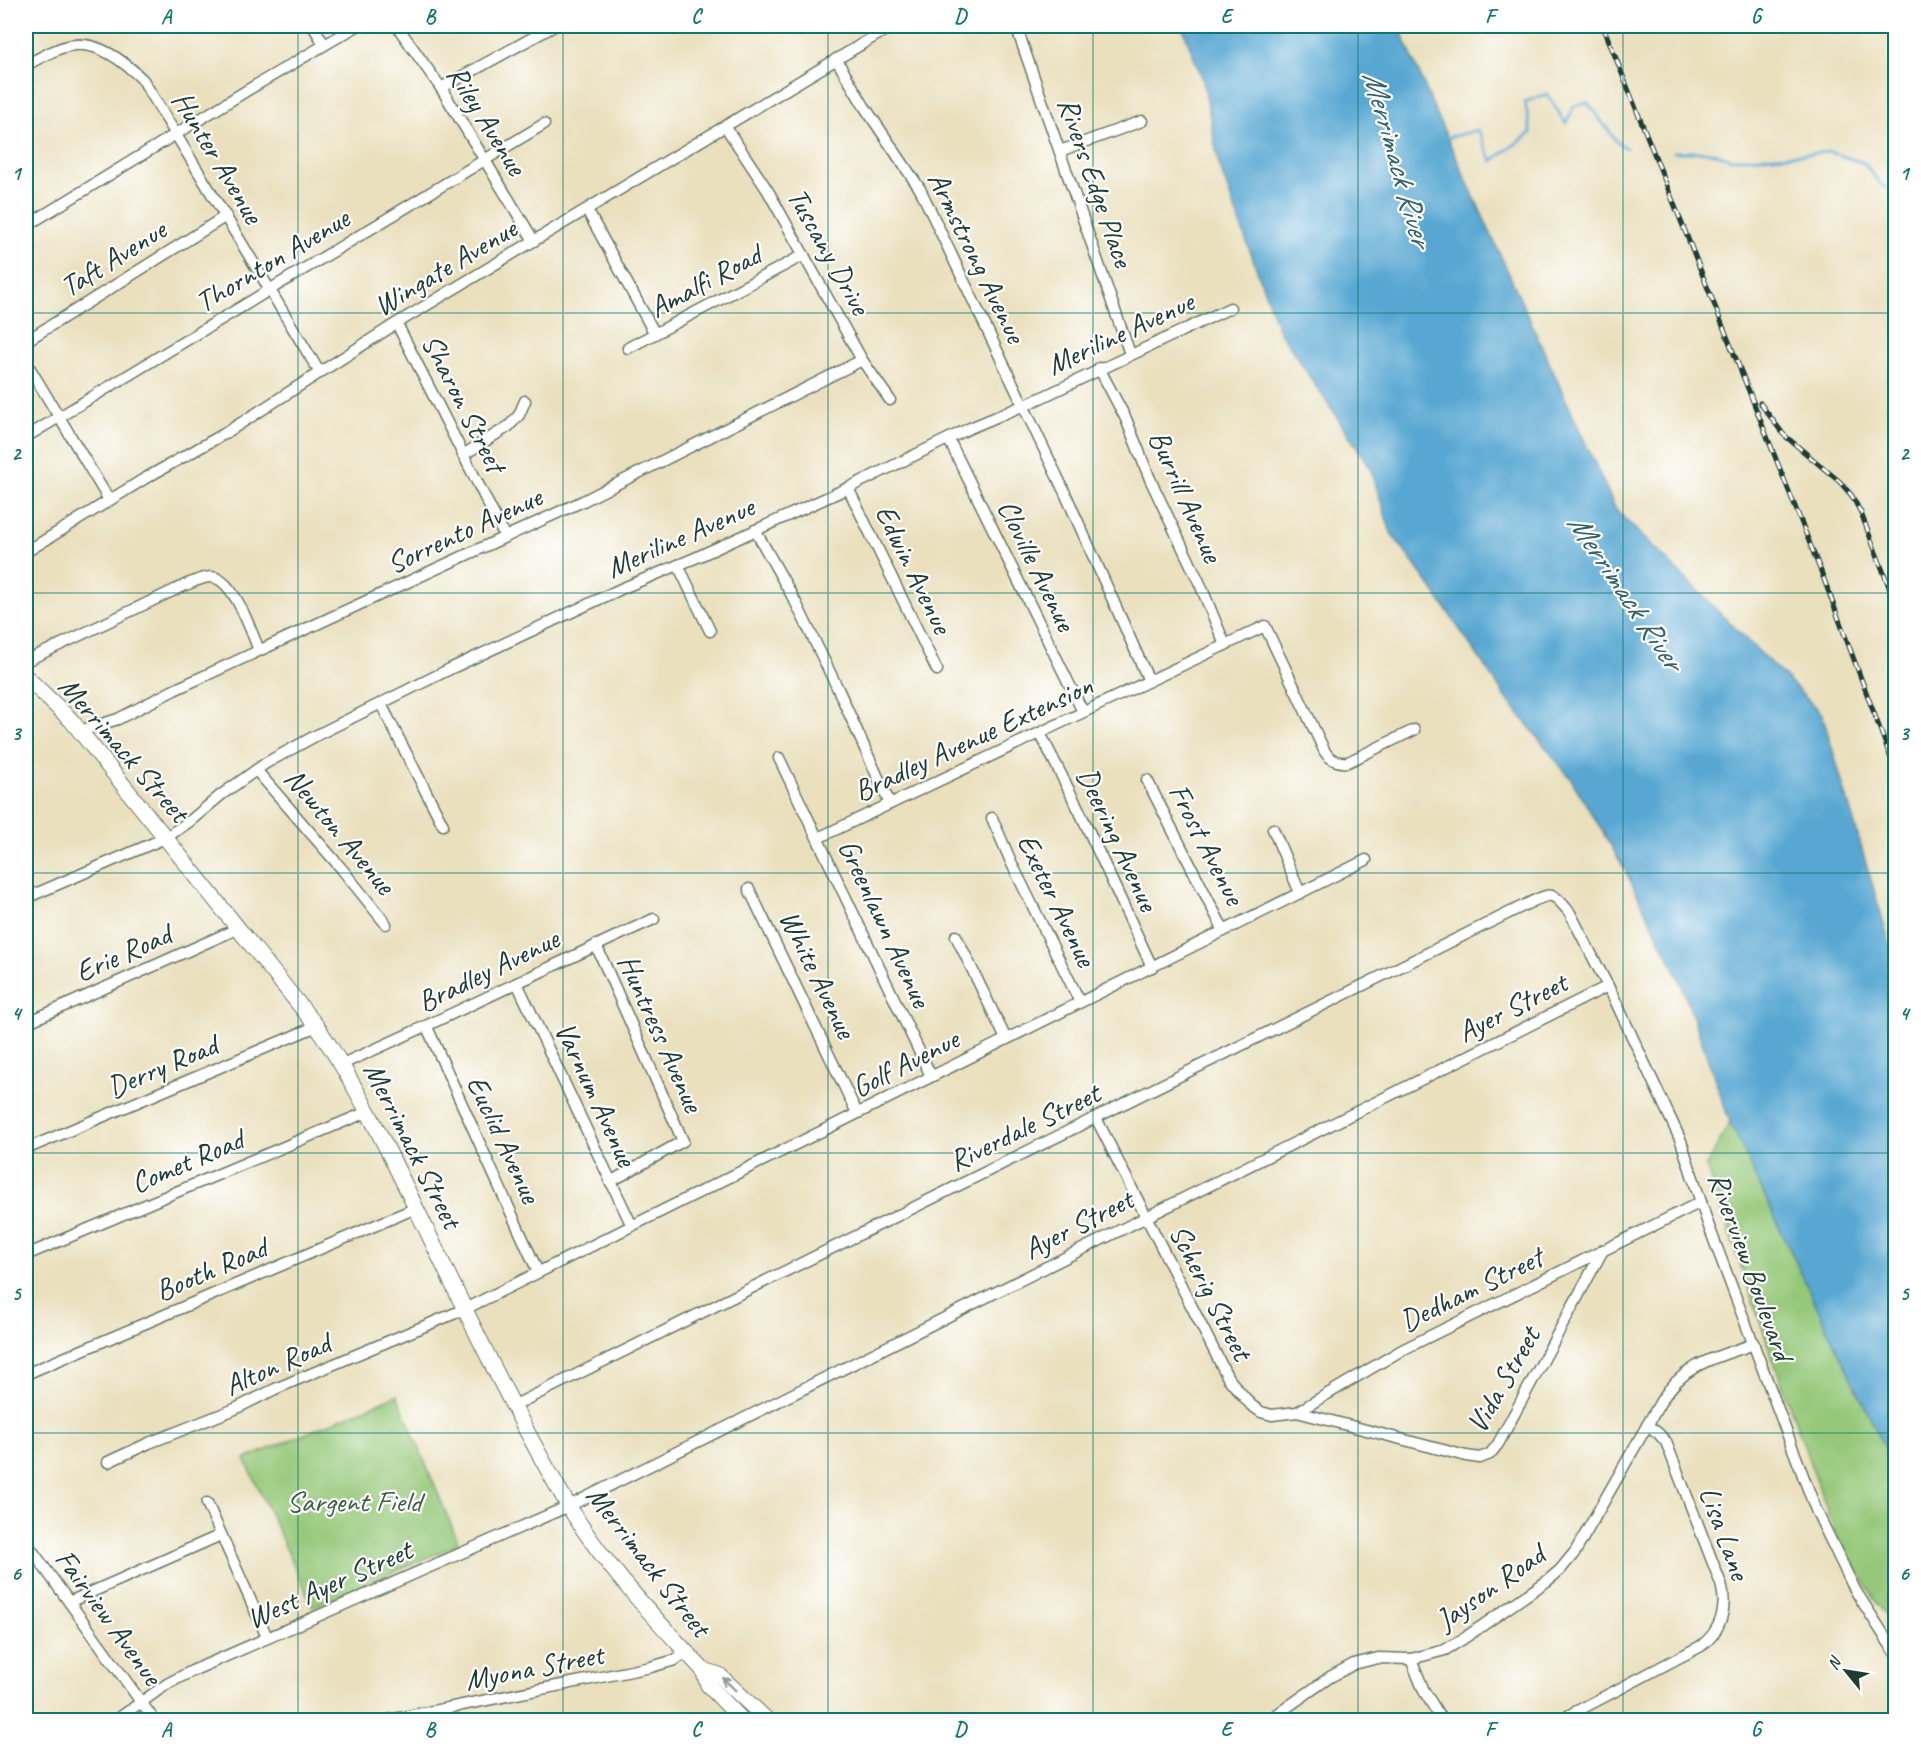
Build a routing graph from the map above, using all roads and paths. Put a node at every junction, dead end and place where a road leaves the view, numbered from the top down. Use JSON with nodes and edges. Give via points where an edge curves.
{"nodes":[{"id":1,"x":313,"y":26,"type":"edge"},
{"id":2,"x":357,"y":26,"type":"edge"},
{"id":3,"x":397,"y":26,"type":"edge"},
{"id":4,"x":554,"y":26,"type":"edge"},
{"id":5,"x":892,"y":26,"type":"edge"},
{"id":6,"x":1016,"y":26,"type":"edge"},
{"id":7,"x":324,"y":44,"type":"junction"},
{"id":8,"x":836,"y":59,"type":"junction"},
{"id":9,"x":26,"y":65,"type":"edge"},
{"id":10,"x":441,"y":88,"type":"junction"},
{"id":11,"x":1142,"y":121,"type":"dead end"},
{"id":12,"x":544,"y":124,"type":"dead end"},
{"id":13,"x":725,"y":126,"type":"junction"},
{"id":14,"x":177,"y":134,"type":"junction"},
{"id":15,"x":1060,"y":151,"type":"junction"},
{"id":16,"x":484,"y":160,"type":"junction"},
{"id":17,"x":587,"y":210,"type":"junction"},
{"id":18,"x":226,"y":216,"type":"junction"},
{"id":19,"x":26,"y":226,"type":"edge"},
{"id":20,"x":534,"y":242,"type":"junction"},
{"id":21,"x":804,"y":255,"type":"junction"},
{"id":22,"x":270,"y":290,"type":"junction"},
{"id":23,"x":1230,"y":308,"type":"dead end"},
{"id":24,"x":397,"y":324,"type":"junction"},
{"id":25,"x":655,"y":334,"type":"junction"},
{"id":26,"x":26,"y":341,"type":"edge"},
{"id":27,"x":628,"y":348,"type":"dead end"},
{"id":28,"x":1130,"y":354,"type":"junction"},
{"id":29,"x":862,"y":360,"type":"junction"},
{"id":30,"x":26,"y":362,"type":"edge"},
{"id":31,"x":1099,"y":369,"type":"junction"},
{"id":32,"x":320,"y":373,"type":"junction"},
{"id":33,"x":890,"y":400,"type":"dead end"},
{"id":34,"x":525,"y":401,"type":"dead end"},
{"id":35,"x":1022,"y":406,"type":"junction"},
{"id":36,"x":59,"y":417,"type":"junction"},
{"id":37,"x":26,"y":437,"type":"edge"},
{"id":38,"x":949,"y":440,"type":"junction"},
{"id":39,"x":463,"y":455,"type":"junction"},
{"id":40,"x":848,"y":488,"type":"junction"},
{"id":41,"x":110,"y":500,"type":"junction"},
{"id":42,"x":755,"y":530,"type":"junction"},
{"id":43,"x":505,"y":537,"type":"junction"},
{"id":44,"x":26,"y":552,"type":"edge"},
{"id":45,"x":678,"y":565,"type":"junction"},
{"id":46,"x":710,"y":631,"type":"dead end"},
{"id":47,"x":1225,"y":645,"type":"junction"},
{"id":48,"x":259,"y":650,"type":"junction"},
{"id":49,"x":26,"y":661,"type":"edge"},
{"id":50,"x":937,"y":670,"type":"dead end"},
{"id":51,"x":26,"y":676,"type":"edge"},
{"id":52,"x":1149,"y":681,"type":"junction"},
{"id":53,"x":381,"y":704,"type":"junction"},
{"id":54,"x":1083,"y":712,"type":"junction"},
{"id":55,"x":1414,"y":730,"type":"dead end"},
{"id":56,"x":80,"y":731,"type":"junction"},
{"id":57,"x":1040,"y":733,"type":"junction"},
{"id":58,"x":779,"y":758,"type":"dead end"},
{"id":59,"x":256,"y":770,"type":"junction"},
{"id":60,"x":1147,"y":780,"type":"dead end"},
{"id":61,"x":890,"y":804,"type":"junction"},
{"id":62,"x":992,"y":818,"type":"dead end"},
{"id":63,"x":443,"y":825,"type":"dead end"},
{"id":64,"x":1273,"y":829,"type":"dead end"},
{"id":65,"x":165,"y":838,"type":"junction"},
{"id":66,"x":818,"y":838,"type":"junction"},
{"id":67,"x":1366,"y":860,"type":"dead end"},
{"id":68,"x":749,"y":889,"type":"dead end"},
{"id":69,"x":1300,"y":892,"type":"junction"},
{"id":70,"x":1557,"y":897,"type":"joint"},
{"id":71,"x":26,"y":898,"type":"edge"},
{"id":72,"x":654,"y":919,"type":"dead end"},
{"id":73,"x":386,"y":924,"type":"dead end"},
{"id":74,"x":239,"y":928,"type":"junction"},
{"id":75,"x":1224,"y":931,"type":"junction"},
{"id":76,"x":956,"y":936,"type":"dead end"},
{"id":77,"x":596,"y":945,"type":"junction"},
{"id":78,"x":1152,"y":967,"type":"junction"},
{"id":79,"x":518,"y":982,"type":"junction"},
{"id":80,"x":1608,"y":986,"type":"junction"},
{"id":81,"x":1080,"y":1002,"type":"junction"},
{"id":82,"x":26,"y":1023,"type":"edge"},
{"id":83,"x":317,"y":1026,"type":"junction"},
{"id":84,"x":427,"y":1027,"type":"junction"},
{"id":85,"x":1006,"y":1039,"type":"junction"},
{"id":86,"x":342,"y":1064,"type":"junction"},
{"id":87,"x":931,"y":1076,"type":"junction"},
{"id":88,"x":367,"y":1112,"type":"junction"},
{"id":89,"x":858,"y":1113,"type":"junction"},
{"id":90,"x":1096,"y":1118,"type":"junction"},
{"id":91,"x":26,"y":1149,"type":"edge"},
{"id":92,"x":610,"y":1182,"type":"junction"},
{"id":93,"x":1701,"y":1202,"type":"junction"},
{"id":94,"x":416,"y":1208,"type":"junction"},
{"id":95,"x":1146,"y":1217,"type":"junction"},
{"id":96,"x":632,"y":1226,"type":"junction"},
{"id":97,"x":1603,"y":1250,"type":"junction"},
{"id":98,"x":26,"y":1255,"type":"edge"},
{"id":99,"x":538,"y":1272,"type":"junction"},
{"id":100,"x":465,"y":1309,"type":"junction"},
{"id":101,"x":1754,"y":1344,"type":"junction"},
{"id":102,"x":26,"y":1374,"type":"edge"},
{"id":103,"x":513,"y":1406,"type":"junction"},
{"id":104,"x":1297,"y":1412,"type":"junction"},
{"id":105,"x":1264,"y":1413,"type":"joint"},
{"id":106,"x":1647,"y":1425,"type":"junction"},
{"id":107,"x":108,"y":1462,"type":"dead end"},
{"id":108,"x":207,"y":1503,"type":"dead end"},
{"id":109,"x":569,"y":1506,"type":"junction"},
{"id":110,"x":221,"y":1535,"type":"junction"},
{"id":111,"x":26,"y":1542,"type":"edge"},
{"id":112,"x":69,"y":1602,"type":"junction"},
{"id":113,"x":267,"y":1637,"type":"junction"},
{"id":114,"x":686,"y":1652,"type":"junction"},
{"id":115,"x":1896,"y":1654,"type":"edge"},
{"id":116,"x":1411,"y":1659,"type":"junction"},
{"id":117,"x":703,"y":1670,"type":"junction"},
{"id":118,"x":141,"y":1702,"type":"junction"},
{"id":119,"x":116,"y":1720,"type":"edge"},
{"id":120,"x":154,"y":1720,"type":"edge"},
{"id":121,"x":388,"y":1720,"type":"edge"},
{"id":122,"x":742,"y":1720,"type":"edge"},
{"id":123,"x":767,"y":1720,"type":"edge"},
{"id":124,"x":1269,"y":1720,"type":"edge"},
{"id":125,"x":1442,"y":1720,"type":"edge"},
{"id":126,"x":1560,"y":1720,"type":"edge"}],
"edges":[{"from":1,"to":7,"type":"street"},
{"from":2,"to":7,"type":"street"},
{"from":3,"to":10,"type":"street","name":"Riley Avenue"},
{"from":4,"to":10,"type":"street"},
{"from":5,"to":8,"type":"street","name":"Wingate Avenue"},
{"from":6,"to":15,"type":"street","name":"Rivers Edge Place"},
{"from":7,"to":14,"type":"street"},
{"from":8,"to":13,"type":"street","name":"Wingate Avenue"},
{"from":8,"to":35,"type":"street","name":"Armstrong Avenue","via":[[920,189]]},
{"from":9,"to":14,"type":"street","name":"Hunter Avenue","via":[[71,45],[101,49],[143,80]]},
{"from":10,"to":16,"type":"street","name":"Riley Avenue"},
{"from":11,"to":15,"type":"street"},
{"from":12,"to":16,"type":"street","name":"Thornton Avenue"},
{"from":13,"to":17,"type":"street","name":"Wingate Avenue"},
{"from":13,"to":21,"type":"street","name":"Tuscany Drive"},
{"from":14,"to":18,"type":"street","name":"Hunter Avenue"},
{"from":14,"to":19,"type":"street"},
{"from":15,"to":28,"type":"street","name":"Rivers Edge Place"},
{"from":16,"to":20,"type":"street","name":"Riley Avenue"},
{"from":16,"to":22,"type":"street","name":"Thornton Avenue"},
{"from":17,"to":20,"type":"street","name":"Wingate Avenue"},
{"from":17,"to":25,"type":"street"},
{"from":18,"to":22,"type":"street","name":"Hunter Avenue"},
{"from":18,"to":26,"type":"street","name":"Taft Avenue"},
{"from":20,"to":24,"type":"street","name":"Wingate Avenue"},
{"from":21,"to":25,"type":"street","name":"Amalfi Road"},
{"from":21,"to":29,"type":"street","name":"Tuscany Drive"},
{"from":22,"to":32,"type":"street","name":"Hunter Avenue"},
{"from":22,"to":36,"type":"street","name":"Thornton Avenue"},
{"from":23,"to":28,"type":"street","name":"Meriline Avenue"},
{"from":24,"to":32,"type":"street","name":"Wingate Avenue"},
{"from":24,"to":39,"type":"street","name":"Sharon Street"},
{"from":25,"to":27,"type":"street","name":"Amalfi Road"},
{"from":28,"to":31,"type":"street","name":"Meriline Avenue"},
{"from":29,"to":33,"type":"street","name":"Tuscany Drive"},
{"from":29,"to":43,"type":"street","name":"Sorrento Avenue"},
{"from":30,"to":36,"type":"street"},
{"from":31,"to":35,"type":"street","name":"Meriline Avenue"},
{"from":31,"to":47,"type":"street","name":"Burrill Avenue","via":[[1126,419]]},
{"from":32,"to":41,"type":"street","name":"Wingate Avenue"},
{"from":34,"to":39,"type":"street","via":[[508,426]]},
{"from":35,"to":38,"type":"street","name":"Meriline Avenue"},
{"from":35,"to":52,"type":"street","name":"Armstrong Avenue","via":[[1075,513]]},
{"from":36,"to":37,"type":"street","name":"Thornton Avenue"},
{"from":36,"to":41,"type":"street"},
{"from":38,"to":40,"type":"street","name":"Meriline Avenue"},
{"from":38,"to":54,"type":"street","name":"Cloville Avenue"},
{"from":39,"to":43,"type":"street","name":"Sharon Street"},
{"from":40,"to":42,"type":"street","name":"Meriline Avenue"},
{"from":40,"to":50,"type":"street","name":"Edwin Avenue"},
{"from":41,"to":44,"type":"street","name":"Wingate Avenue"},
{"from":42,"to":45,"type":"street","name":"Meriline Avenue"},
{"from":42,"to":61,"type":"street","via":[[795,601]]},
{"from":43,"to":48,"type":"street","name":"Sorrento Avenue"},
{"from":45,"to":46,"type":"street"},
{"from":45,"to":53,"type":"street","name":"Meriline Avenue","via":[[508,641]]},
{"from":47,"to":52,"type":"street"},
{"from":47,"to":55,"type":"street","via":[[1265,626],[1325,752],[1336,761],[1348,762]]},
{"from":48,"to":49,"type":"street","via":[[232,590],[219,579],[209,577]]},
{"from":48,"to":56,"type":"street","name":"Sorrento Avenue","via":[[118,719]]},
{"from":51,"to":56,"type":"main road","name":"Merrimack Street"},
{"from":52,"to":54,"type":"street","name":"Bradley Avenue Extension"},
{"from":53,"to":59,"type":"street","name":"Meriline Avenue"},
{"from":53,"to":63,"type":"street"},
{"from":54,"to":57,"type":"street","name":"Bradley Avenue Extension"},
{"from":56,"to":65,"type":"main road","name":"Merrimack Street"},
{"from":57,"to":61,"type":"street","name":"Bradley Avenue Extension"},
{"from":57,"to":78,"type":"street","name":"Deering Avenue"},
{"from":58,"to":66,"type":"street","name":"Greenlawn Avenue"},
{"from":59,"to":65,"type":"street","name":"Meriline Avenue"},
{"from":59,"to":73,"type":"street","name":"Newton Avenue"},
{"from":60,"to":75,"type":"street","name":"Frost Avenue"},
{"from":61,"to":66,"type":"street","name":"Bradley Avenue Extension"},
{"from":62,"to":81,"type":"street","name":"Exeter Avenue"},
{"from":64,"to":69,"type":"street"},
{"from":65,"to":71,"type":"street","name":"Meriline Avenue"},
{"from":65,"to":74,"type":"main road","name":"Merrimack Street"},
{"from":66,"to":87,"type":"street","name":"Greenlawn Avenue"},
{"from":67,"to":69,"type":"street","name":"Golf Avenue"},
{"from":68,"to":89,"type":"street","name":"White Avenue"},
{"from":69,"to":75,"type":"street","name":"Golf Avenue"},
{"from":70,"to":80,"type":"street","name":"Riverview Boulevard","via":[[1570,913]]},
{"from":70,"to":90,"type":"street","name":"Riverdale Street","via":[[1543,897]]},
{"from":72,"to":77,"type":"street","name":"Bradley Avenue"},
{"from":74,"to":82,"type":"street","name":"Erie Road"},
{"from":74,"to":83,"type":"main road","name":"Merrimack Street"},
{"from":75,"to":78,"type":"street","name":"Golf Avenue"},
{"from":76,"to":85,"type":"street"},
{"from":77,"to":79,"type":"street","name":"Bradley Avenue"},
{"from":77,"to":92,"type":"street","name":"Huntress Avenue","via":[[683,1141]]},
{"from":78,"to":81,"type":"street","name":"Golf Avenue"},
{"from":79,"to":84,"type":"street","name":"Bradley Avenue"},
{"from":79,"to":92,"type":"street","name":"Varnum Avenue"},
{"from":80,"to":93,"type":"street","name":"Riverview Boulevard","via":[[1677,1130]]},
{"from":80,"to":95,"type":"street","name":"Ayer Street"},
{"from":81,"to":85,"type":"street","name":"Golf Avenue"},
{"from":83,"to":86,"type":"main road","name":"Merrimack Street"},
{"from":83,"to":91,"type":"street","name":"Derry Road"},
{"from":84,"to":86,"type":"street","name":"Bradley Avenue"},
{"from":84,"to":99,"type":"street","name":"Euclid Avenue"},
{"from":85,"to":87,"type":"street","name":"Golf Avenue"},
{"from":86,"to":88,"type":"main road","name":"Merrimack Street"},
{"from":87,"to":89,"type":"street","name":"Golf Avenue"},
{"from":88,"to":94,"type":"main road","name":"Merrimack Street"},
{"from":88,"to":98,"type":"street","name":"Comet Road"},
{"from":89,"to":96,"type":"street","name":"Golf Avenue"},
{"from":90,"to":95,"type":"street","name":"Scherig Street"},
{"from":90,"to":103,"type":"street","name":"Riverdale Street"},
{"from":92,"to":96,"type":"street","name":"Varnum Avenue"},
{"from":93,"to":97,"type":"street","name":"Dedham Street"},
{"from":93,"to":101,"type":"street","name":"Riverview Boulevard"},
{"from":94,"to":100,"type":"main road","name":"Merrimack Street"},
{"from":94,"to":102,"type":"street","name":"Booth Road"},
{"from":95,"to":105,"type":"street","name":"Scherig Street","via":[[1228,1378],[1251,1405]]},
{"from":95,"to":109,"type":"street","name":"Ayer Street"},
{"from":96,"to":99,"type":"street","name":"Golf Avenue"},
{"from":97,"to":104,"type":"street","name":"Dedham Street","via":[[1401,1350]]},
{"from":97,"to":104,"type":"street","name":"Vida Street","via":[[1490,1454],[1480,1458],[1452,1453]]},
{"from":99,"to":100,"type":"street","name":"Golf Avenue"},
{"from":100,"to":103,"type":"main road","name":"Merrimack Street"},
{"from":100,"to":107,"type":"street","name":"Alton Road"},
{"from":101,"to":106,"type":"street","name":"Jayson Road","via":[[1687,1371],[1670,1387]]},
{"from":101,"to":115,"type":"street","name":"Riverview Boulevard","via":[[1816,1510],[1855,1590]]},
{"from":103,"to":109,"type":"main road","name":"Merrimack Street"},
{"from":104,"to":105,"type":"street","name":"Dedham Street"},
{"from":106,"to":116,"type":"street","name":"Jayson Road","via":[[1580,1545],[1560,1570],[1454,1645]]},
{"from":106,"to":126,"type":"street","name":"Lisa Lane","via":[[1666,1443],[1721,1584],[1724,1599],[1720,1621],[1710,1639],[1696,1649]]},
{"from":108,"to":110,"type":"street"},
{"from":109,"to":113,"type":"street","name":"West Ayer Street"},
{"from":109,"to":114,"type":"main road","name":"Merrimack Street","via":[[608,1563]]},
{"from":110,"to":112,"type":"street"},
{"from":110,"to":113,"type":"street"},
{"from":111,"to":112,"type":"street","name":"Fairview Avenue"},
{"from":112,"to":118,"type":"street","name":"Fairview Avenue"},
{"from":113,"to":118,"type":"street","name":"West Ayer Street","via":[[180,1676]]},
{"from":114,"to":117,"type":"main road","name":"Merrimack Street"},
{"from":114,"to":121,"type":"street","name":"Myona Street","via":[[675,1660],[651,1667]]},
{"from":116,"to":124,"type":"street","name":"Jayson Road","via":[[1378,1658],[1354,1664]]},
{"from":116,"to":125,"type":"street"},
{"from":117,"to":122,"type":"main road","via":[[708,1685]]},
{"from":123,"to":117,"type":"main road","one_way":true,"via":[[719,1675]]},
{"from":118,"to":119,"type":"street","name":"West Ayer Street"},
{"from":118,"to":120,"type":"street","name":"Fairview Avenue"}]}
